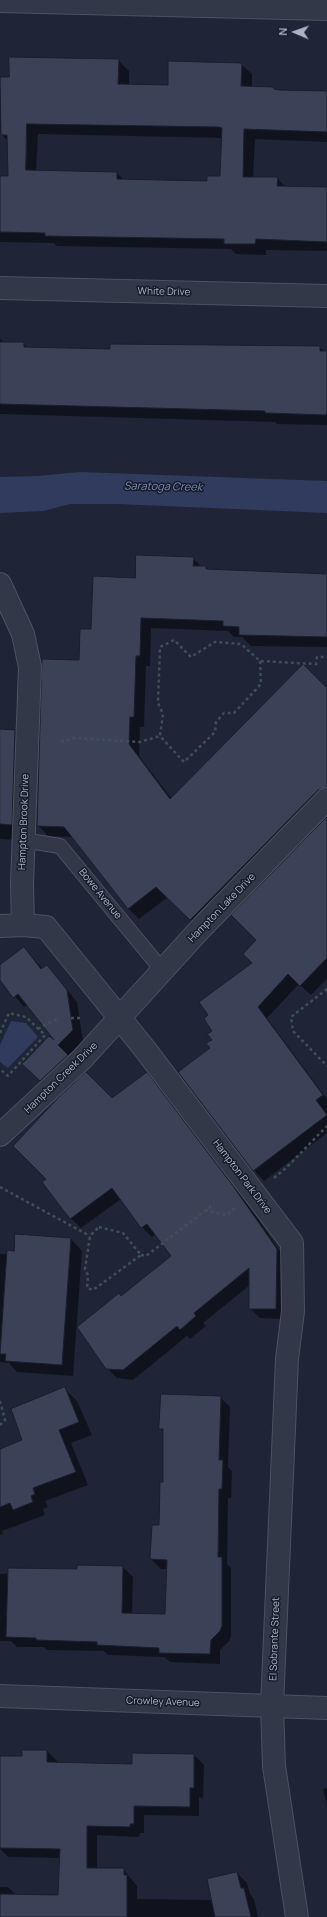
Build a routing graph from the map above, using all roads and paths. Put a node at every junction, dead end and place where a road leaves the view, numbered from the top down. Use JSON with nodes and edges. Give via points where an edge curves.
{"nodes":[{"id":1,"x":0,"y":1,"type":"edge"},
{"id":2,"x":327,"y":9,"type":"edge"},
{"id":3,"x":0,"y":288,"type":"edge"},
{"id":4,"x":327,"y":296,"type":"edge"},
{"id":5,"x":0,"y":584,"type":"edge"},
{"id":6,"x":327,"y":657,"type":"edge"},
{"id":7,"x":260,"y":661,"type":"junction"},
{"id":8,"x":160,"y":736,"type":"junction"},
{"id":9,"x":61,"y":742,"type":"dead end"},
{"id":10,"x":327,"y":799,"type":"edge"},
{"id":11,"x":24,"y":840,"type":"junction"},
{"id":12,"x":23,"y":925,"type":"junction"},
{"id":13,"x":0,"y":926,"type":"edge"},
{"id":14,"x":163,"y":971,"type":"junction"},
{"id":15,"x":327,"y":989,"type":"edge"},
{"id":16,"x":71,"y":1018,"type":"dead end"},
{"id":17,"x":81,"y":1018,"type":"dead end"},
{"id":18,"x":59,"y":1019,"type":"dead end"},
{"id":19,"x":120,"y":1019,"type":"junction"},
{"id":20,"x":38,"y":1029,"type":"junction"},
{"id":21,"x":0,"y":1033,"type":"edge"},
{"id":22,"x":327,"y":1066,"type":"edge"},
{"id":23,"x":0,"y":1069,"type":"edge"},
{"id":24,"x":327,"y":1126,"type":"edge"},
{"id":25,"x":0,"y":1135,"type":"edge"},
{"id":26,"x":270,"y":1180,"type":"dead end"},
{"id":27,"x":0,"y":1188,"type":"edge"},
{"id":28,"x":214,"y":1204,"type":"dead end"},
{"id":29,"x":237,"y":1206,"type":"dead end"},
{"id":30,"x":205,"y":1210,"type":"junction"},
{"id":31,"x":90,"y":1236,"type":"junction"},
{"id":32,"x":141,"y":1255,"type":"junction"},
{"id":33,"x":286,"y":1359,"type":"joint"},
{"id":34,"x":0,"y":1402,"type":"edge"},
{"id":35,"x":0,"y":1425,"type":"edge"},
{"id":36,"x":0,"y":1696,"type":"edge"},
{"id":37,"x":272,"y":1706,"type":"junction"},
{"id":38,"x":327,"y":1708,"type":"edge"},
{"id":39,"x":297,"y":1917,"type":"edge"}],
"edges":[{"from":1,"to":2,"type":"street"},
{"from":3,"to":4,"type":"street","name":"White Drive"},
{"from":5,"to":11,"type":"street","name":"Hampton Brook Drive","via":[[23,634],[30,667]]},
{"from":6,"to":7,"type":"path","via":[[317,657],[316,664]]},
{"from":7,"to":8,"type":"path","via":[[261,684],[234,713],[224,712],[216,722],[215,732],[184,762]]},
{"from":7,"to":8,"type":"path","via":[[240,644],[215,642],[191,657],[174,640],[160,647],[158,703],[163,714]]},
{"from":8,"to":9,"type":"path","via":[[140,742],[73,738]]},
{"from":10,"to":14,"type":"street","name":"Hampton Lake Drive"},
{"from":11,"to":12,"type":"street","name":"Hampton Brook Drive"},
{"from":11,"to":14,"type":"lane","name":"Bowe Avenue","via":[[60,846]]},
{"from":12,"to":13,"type":"street"},
{"from":12,"to":19,"type":"street","via":[[46,927],[98,988]]},
{"from":14,"to":19,"type":"street","name":"Hampton Lake Drive"},
{"from":15,"to":22,"type":"path","via":[[291,1018],[293,1031]]},
{"from":16,"to":17,"type":"path"},
{"from":18,"to":20,"type":"path"},
{"from":19,"to":25,"type":"street","name":"Hampton Creek Drive","via":[[82,1059]]},
{"from":19,"to":33,"type":"street","name":"Hampton Park Drive","via":[[292,1243],[293,1311]]},
{"from":20,"to":21,"type":"path","via":[[26,1017],[9,1013]]},
{"from":20,"to":23,"type":"path","via":[[45,1035],[8,1076]]},
{"from":24,"to":26,"type":"path","via":[[286,1168]]},
{"from":27,"to":31,"type":"path"},
{"from":28,"to":30,"type":"path"},
{"from":29,"to":30,"type":"path","via":[[227,1215]]},
{"from":30,"to":32,"type":"path","via":[[146,1256]]},
{"from":31,"to":32,"type":"path","via":[[99,1227],[124,1233]]},
{"from":31,"to":32,"type":"path","via":[[85,1269],[88,1275],[87,1288],[93,1290]]},
{"from":33,"to":37,"type":"street","name":"El Sobrante Street"},
{"from":34,"to":35,"type":"path","via":[[4,1420]]},
{"from":36,"to":37,"type":"street","name":"Crowley Avenue"},
{"from":37,"to":38,"type":"street","name":"Crowley Avenue"},
{"from":37,"to":39,"type":"street","name":"El Sobrante Street","via":[[274,1766]]}]}
